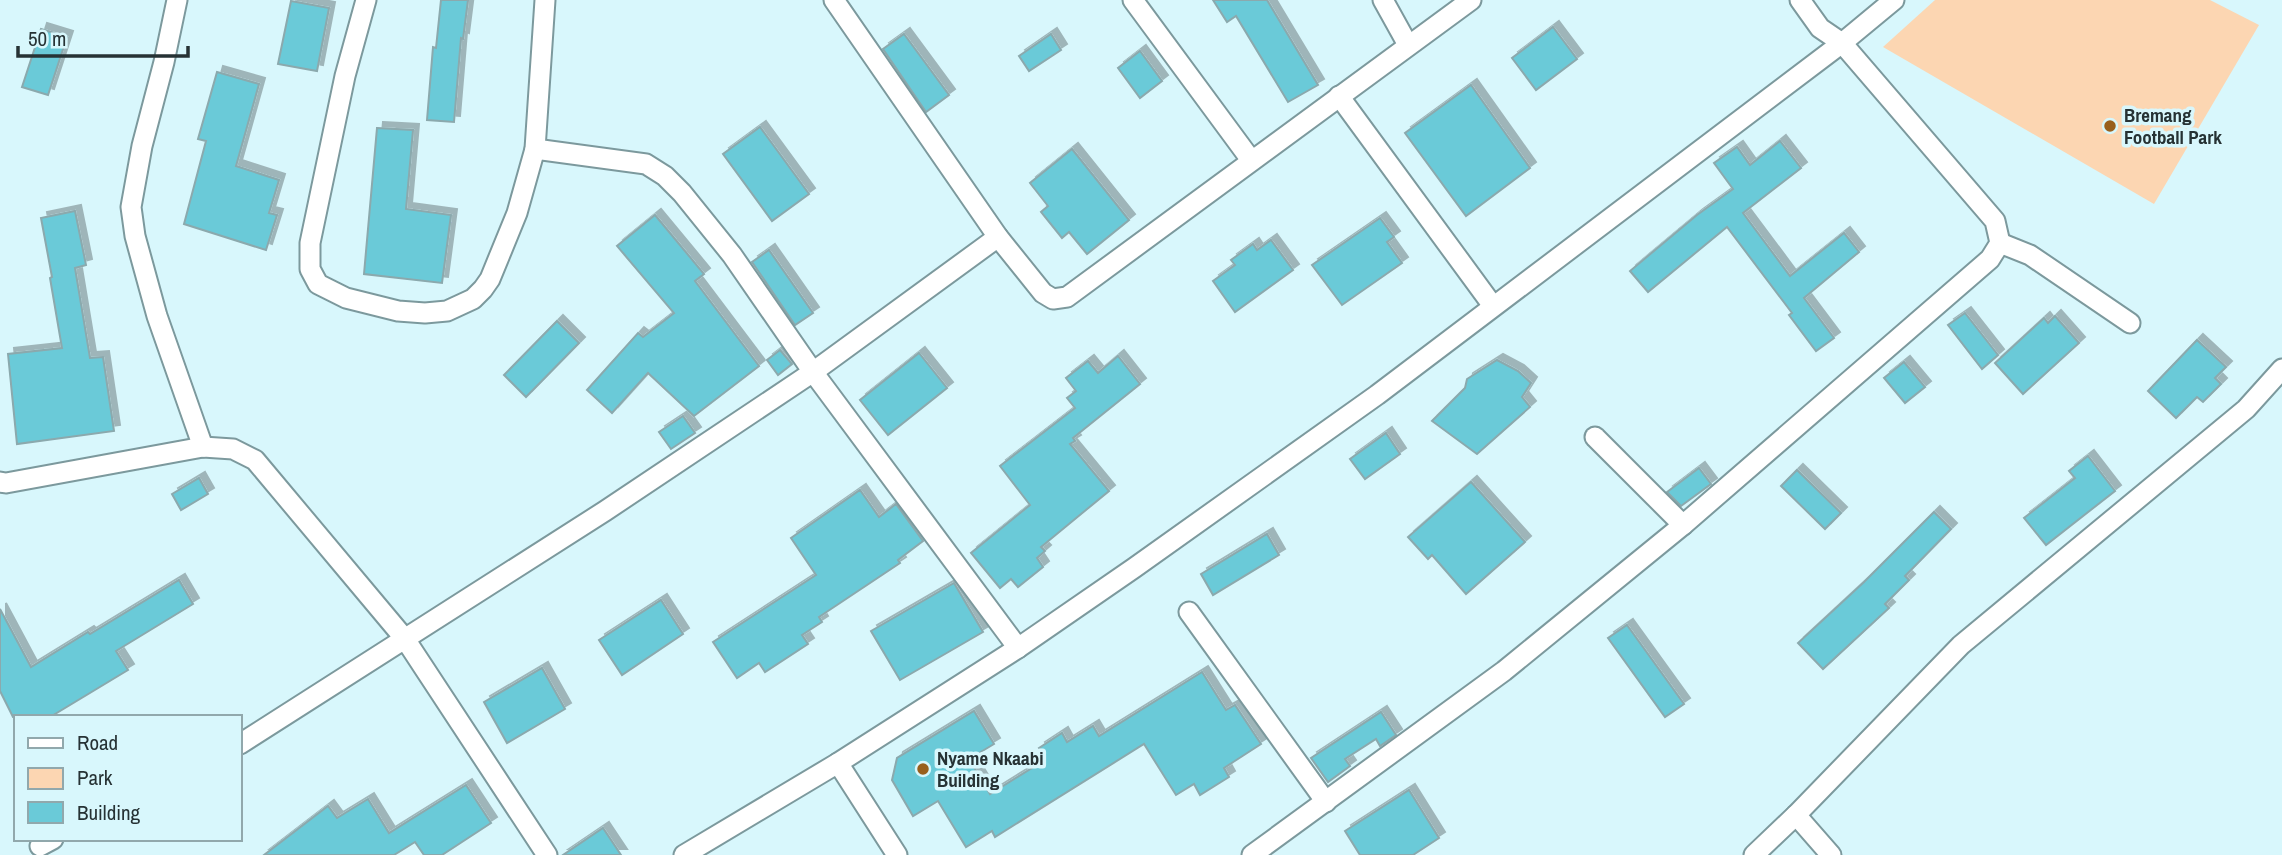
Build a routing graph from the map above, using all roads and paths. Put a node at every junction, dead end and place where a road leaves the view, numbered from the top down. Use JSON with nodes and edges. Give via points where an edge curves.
{"nodes":[{"id":1,"x":177,"y":0,"type":"edge"},
{"id":2,"x":366,"y":0,"type":"edge"},
{"id":3,"x":545,"y":0,"type":"edge"},
{"id":4,"x":834,"y":0,"type":"edge"},
{"id":5,"x":1133,"y":0,"type":"edge"},
{"id":6,"x":1384,"y":0,"type":"edge"},
{"id":7,"x":1471,"y":0,"type":"edge"},
{"id":8,"x":1800,"y":0,"type":"edge"},
{"id":9,"x":1894,"y":0,"type":"edge"},
{"id":10,"x":1842,"y":43,"type":"junction"},
{"id":11,"x":1408,"y":45,"type":"junction"},
{"id":12,"x":1339,"y":96,"type":"junction"},
{"id":13,"x":535,"y":149,"type":"junction"},
{"id":14,"x":1251,"y":160,"type":"junction"},
{"id":15,"x":998,"y":237,"type":"junction"},
{"id":16,"x":2000,"y":243,"type":"junction"},
{"id":17,"x":1493,"y":306,"type":"junction"},
{"id":18,"x":2130,"y":323,"type":"dead end"},
{"id":19,"x":2282,"y":369,"type":"edge"},
{"id":20,"x":813,"y":372,"type":"junction"},
{"id":21,"x":1595,"y":437,"type":"dead end"},
{"id":22,"x":203,"y":447,"type":"junction"},
{"id":23,"x":3,"y":482,"type":"edge"},
{"id":24,"x":1683,"y":524,"type":"junction"},
{"id":25,"x":1189,"y":612,"type":"dead end"},
{"id":26,"x":405,"y":639,"type":"junction"},
{"id":27,"x":1018,"y":648,"type":"junction"},
{"id":28,"x":242,"y":743,"type":"edge"},
{"id":29,"x":838,"y":763,"type":"junction"},
{"id":30,"x":1326,"y":802,"type":"junction"},
{"id":31,"x":1796,"y":816,"type":"junction"},
{"id":32,"x":547,"y":855,"type":"edge"},
{"id":33,"x":684,"y":855,"type":"edge"},
{"id":34,"x":897,"y":855,"type":"edge"},
{"id":35,"x":1252,"y":855,"type":"edge"},
{"id":36,"x":1754,"y":855,"type":"edge"},
{"id":37,"x":1831,"y":855,"type":"edge"}],
"edges":[{"from":1,"to":22,"type":"street","via":[[131,206],[157,317]]},
{"from":2,"to":13,"type":"street","via":[[310,243],[310,269],[318,284],[346,298],[412,312],[447,311],[473,299],[490,279],[517,213]]},
{"from":3,"to":13,"type":"street"},
{"from":4,"to":15,"type":"street"},
{"from":5,"to":14,"type":"street"},
{"from":6,"to":11,"type":"street"},
{"from":7,"to":11,"type":"street"},
{"from":8,"to":10,"type":"street","via":[[1820,28]]},
{"from":9,"to":10,"type":"street"},
{"from":10,"to":16,"type":"street","via":[[1995,221]]},
{"from":10,"to":17,"type":"street"},
{"from":11,"to":12,"type":"street"},
{"from":12,"to":14,"type":"street"},
{"from":12,"to":17,"type":"street"},
{"from":13,"to":20,"type":"street","via":[[646,164],[665,176],[732,255]]},
{"from":14,"to":15,"type":"street","via":[[1067,297],[1053,299],[1043,293]]},
{"from":15,"to":20,"type":"street"},
{"from":16,"to":18,"type":"street","via":[[2030,255]]},
{"from":16,"to":24,"type":"street","via":[[1990,259]]},
{"from":17,"to":27,"type":"street","via":[[1377,395]]},
{"from":19,"to":31,"type":"street","via":[[2246,409],[1961,645]]},
{"from":20,"to":26,"type":"street"},
{"from":20,"to":27,"type":"street"},
{"from":21,"to":24,"type":"street"},
{"from":22,"to":23,"type":"street"},
{"from":22,"to":26,"type":"street","via":[[233,449],[255,460]]},
{"from":24,"to":30,"type":"street","via":[[1504,671]]},
{"from":25,"to":30,"type":"street"},
{"from":26,"to":28,"type":"street"},
{"from":26,"to":32,"type":"street"},
{"from":27,"to":29,"type":"street"},
{"from":29,"to":33,"type":"street"},
{"from":29,"to":34,"type":"street"},
{"from":30,"to":35,"type":"street"},
{"from":31,"to":36,"type":"street"},
{"from":31,"to":37,"type":"street"}]}
